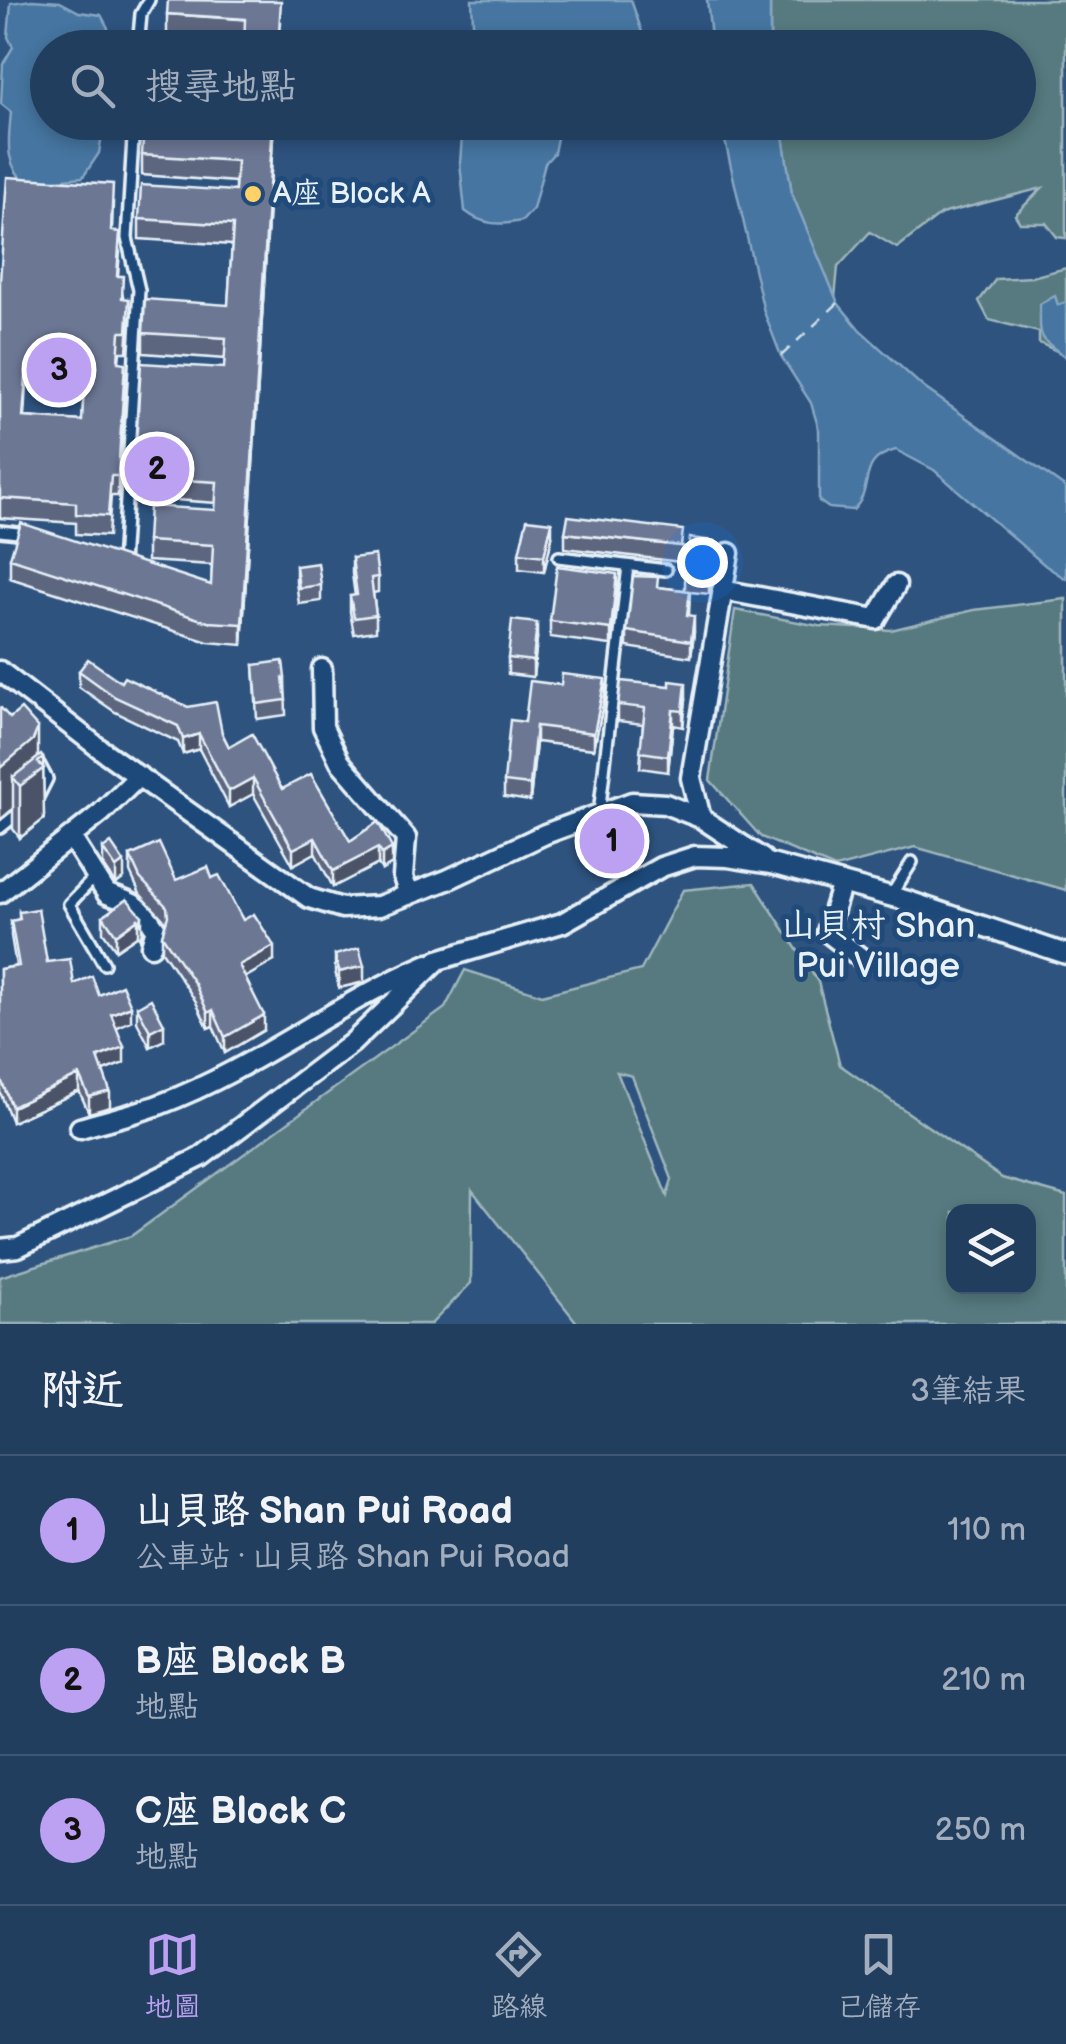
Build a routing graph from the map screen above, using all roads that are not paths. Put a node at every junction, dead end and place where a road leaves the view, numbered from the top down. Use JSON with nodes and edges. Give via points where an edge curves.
{"nodes":[{"id":1,"x":150,"y":0,"type":"edge"},
{"id":2,"x":140,"y":30,"type":"edge"},
{"id":3,"x":133,"y":140,"type":"edge"},
{"id":4,"x":0,"y":531,"type":"edge"},
{"id":5,"x":41,"y":538,"type":"edge"},
{"id":6,"x":729,"y":554,"type":"dead end"},
{"id":7,"x":560,"y":557,"type":"dead end"},
{"id":8,"x":106,"y":560,"type":"edge"},
{"id":9,"x":122,"y":565,"type":"junction"},
{"id":10,"x":628,"y":566,"type":"junction"},
{"id":11,"x":666,"y":570,"type":"dead end"},
{"id":12,"x":140,"y":571,"type":"edge"},
{"id":13,"x":896,"y":586,"type":"dead end"},
{"id":14,"x":722,"y":590,"type":"junction"},
{"id":15,"x":322,"y":668,"type":"dead end"},
{"id":16,"x":0,"y":672,"type":"edge"},
{"id":17,"x":31,"y":754,"type":"edge"},
{"id":18,"x":139,"y":776,"type":"junction"},
{"id":19,"x":595,"y":816,"type":"junction"},
{"id":20,"x":701,"y":818,"type":"junction"},
{"id":21,"x":0,"y":828,"type":"edge"},
{"id":22,"x":71,"y":837,"type":"junction"},
{"id":23,"x":608,"y":854,"type":"dead end"},
{"id":24,"x":912,"y":862,"type":"dead end"},
{"id":25,"x":771,"y":864,"type":"junction"},
{"id":26,"x":96,"y":876,"type":"junction"},
{"id":27,"x":841,"y":886,"type":"junction"},
{"id":28,"x":0,"y":894,"type":"edge"},
{"id":29,"x":409,"y":896,"type":"junction"},
{"id":30,"x":890,"y":897,"type":"junction"},
{"id":31,"x":152,"y":946,"type":"dead end"},
{"id":32,"x":1066,"y":954,"type":"edge"},
{"id":33,"x":438,"y":960,"type":"junction"},
{"id":34,"x":864,"y":961,"type":"dead end"},
{"id":35,"x":104,"y":964,"type":"dead end"},
{"id":36,"x":80,"y":1128,"type":"dead end"},
{"id":37,"x":0,"y":1249,"type":"edge"}],
"edges":[{"from":1,"to":2,"type":"lane"},
{"from":3,"to":9,"type":"lane","via":[[127,238],[139,290]]},
{"from":4,"to":5,"type":"lane"},
{"from":6,"to":14,"type":"street"},
{"from":7,"to":10,"type":"lane"},
{"from":8,"to":9,"type":"lane"},
{"from":9,"to":12,"type":"lane"},
{"from":10,"to":11,"type":"lane"},
{"from":10,"to":19,"type":"lane"},
{"from":13,"to":14,"type":"street","via":[[876,619]]},
{"from":14,"to":20,"type":"street","via":[[691,778]]},
{"from":15,"to":29,"type":"street","via":[[323,727],[340,762],[406,838],[403,877]]},
{"from":16,"to":18,"type":"street"},
{"from":17,"to":21,"type":"lane","via":[[48,779],[40,797]]},
{"from":18,"to":22,"type":"street"},
{"from":18,"to":29,"type":"street","via":[[308,898],[342,908]]},
{"from":19,"to":20,"type":"street","via":[[632,802],[665,804]]},
{"from":19,"to":23,"type":"lane"},
{"from":19,"to":29,"type":"street"},
{"from":20,"to":25,"type":"street"},
{"from":22,"to":26,"type":"street"},
{"from":22,"to":28,"type":"street"},
{"from":24,"to":30,"type":"lane"},
{"from":25,"to":27,"type":"street"},
{"from":25,"to":33,"type":"street","via":[[695,856],[562,923]]},
{"from":26,"to":31,"type":"street","via":[[110,896],[142,907],[156,928]]},
{"from":26,"to":35,"type":"lane","via":[[69,904]]},
{"from":27,"to":30,"type":"street"},
{"from":27,"to":34,"type":"street","via":[[828,932]]},
{"from":30,"to":32,"type":"street"},
{"from":33,"to":36,"type":"street","via":[[162,1104]]},
{"from":33,"to":37,"type":"street","via":[[352,1043],[201,1156],[18,1247]]}]}
